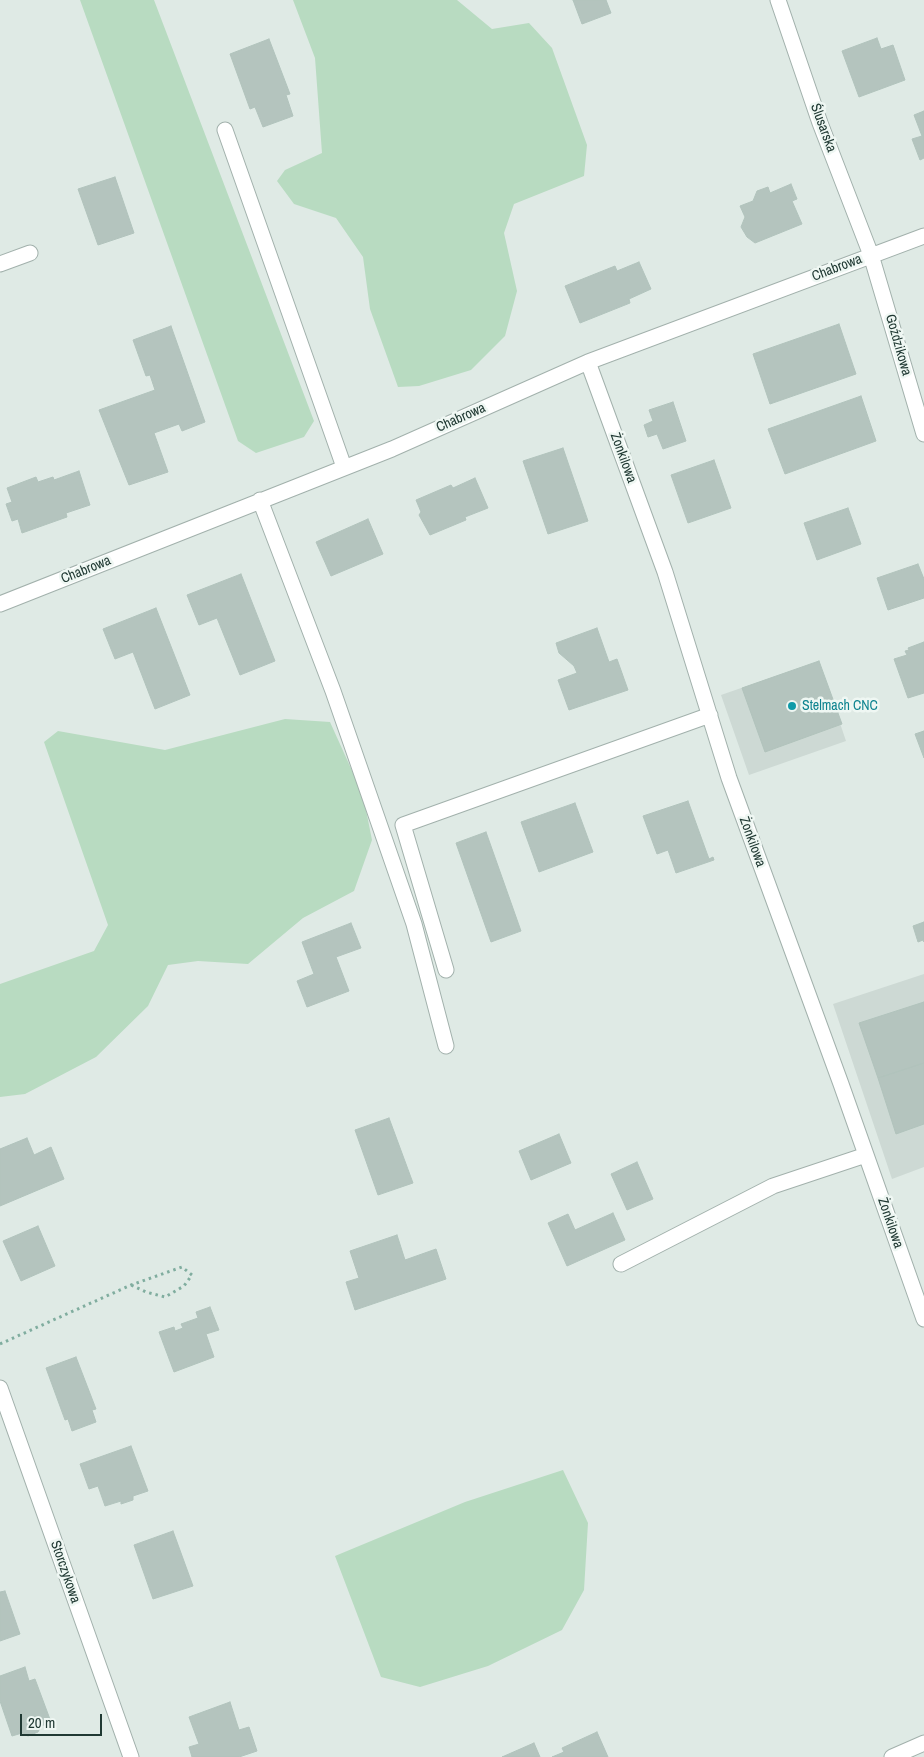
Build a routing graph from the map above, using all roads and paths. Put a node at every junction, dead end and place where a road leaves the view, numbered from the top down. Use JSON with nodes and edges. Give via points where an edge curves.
{"nodes":[{"id":1,"x":778,"y":0,"type":"edge"},
{"id":2,"x":225,"y":130,"type":"dead end"},
{"id":3,"x":924,"y":236,"type":"edge"},
{"id":4,"x":30,"y":253,"type":"dead end"},
{"id":5,"x":871,"y":256,"type":"junction"},
{"id":6,"x":0,"y":264,"type":"edge"},
{"id":7,"x":588,"y":362,"type":"junction"},
{"id":8,"x":924,"y":434,"type":"edge"},
{"id":9,"x":344,"y":467,"type":"junction"},
{"id":10,"x":260,"y":500,"type":"junction"},
{"id":11,"x":0,"y":604,"type":"edge"},
{"id":12,"x":710,"y":715,"type":"junction"},
{"id":13,"x":446,"y":970,"type":"dead end"},
{"id":14,"x":446,"y":1046,"type":"dead end"},
{"id":15,"x":866,"y":1155,"type":"junction"},
{"id":16,"x":621,"y":1264,"type":"dead end"},
{"id":17,"x":131,"y":1285,"type":"junction"},
{"id":18,"x":924,"y":1319,"type":"edge"},
{"id":19,"x":0,"y":1344,"type":"edge"},
{"id":20,"x":0,"y":1388,"type":"edge"},
{"id":21,"x":924,"y":1743,"type":"edge"},
{"id":22,"x":131,"y":1757,"type":"edge"},
{"id":23,"x":892,"y":1757,"type":"edge"}],
"edges":[{"from":1,"to":5,"type":"street","name":"Ślusarska","via":[[820,123]]},
{"from":2,"to":9,"type":"street"},
{"from":3,"to":5,"type":"street","name":"Chabrowa"},
{"from":4,"to":6,"type":"street"},
{"from":5,"to":7,"type":"street","name":"Chabrowa"},
{"from":5,"to":8,"type":"street","name":"Goździkowa"},
{"from":7,"to":9,"type":"street","name":"Chabrowa"},
{"from":7,"to":12,"type":"street","name":"Żonkilowa","via":[[665,572]]},
{"from":9,"to":10,"type":"street","name":"Chabrowa"},
{"from":10,"to":11,"type":"street","name":"Chabrowa"},
{"from":10,"to":14,"type":"street","via":[[333,691],[411,914]]},
{"from":12,"to":13,"type":"street","via":[[403,825]]},
{"from":12,"to":15,"type":"street","name":"Żonkilowa","via":[[729,778]]},
{"from":15,"to":16,"type":"street","via":[[773,1186]]},
{"from":15,"to":18,"type":"street","name":"Żonkilowa"},
{"from":17,"to":17,"type":"path","via":[[182,1267],[192,1275],[184,1286],[165,1297]]},
{"from":17,"to":19,"type":"path"},
{"from":20,"to":22,"type":"street","name":"Storczykowa"},
{"from":21,"to":23,"type":"street"}]}
